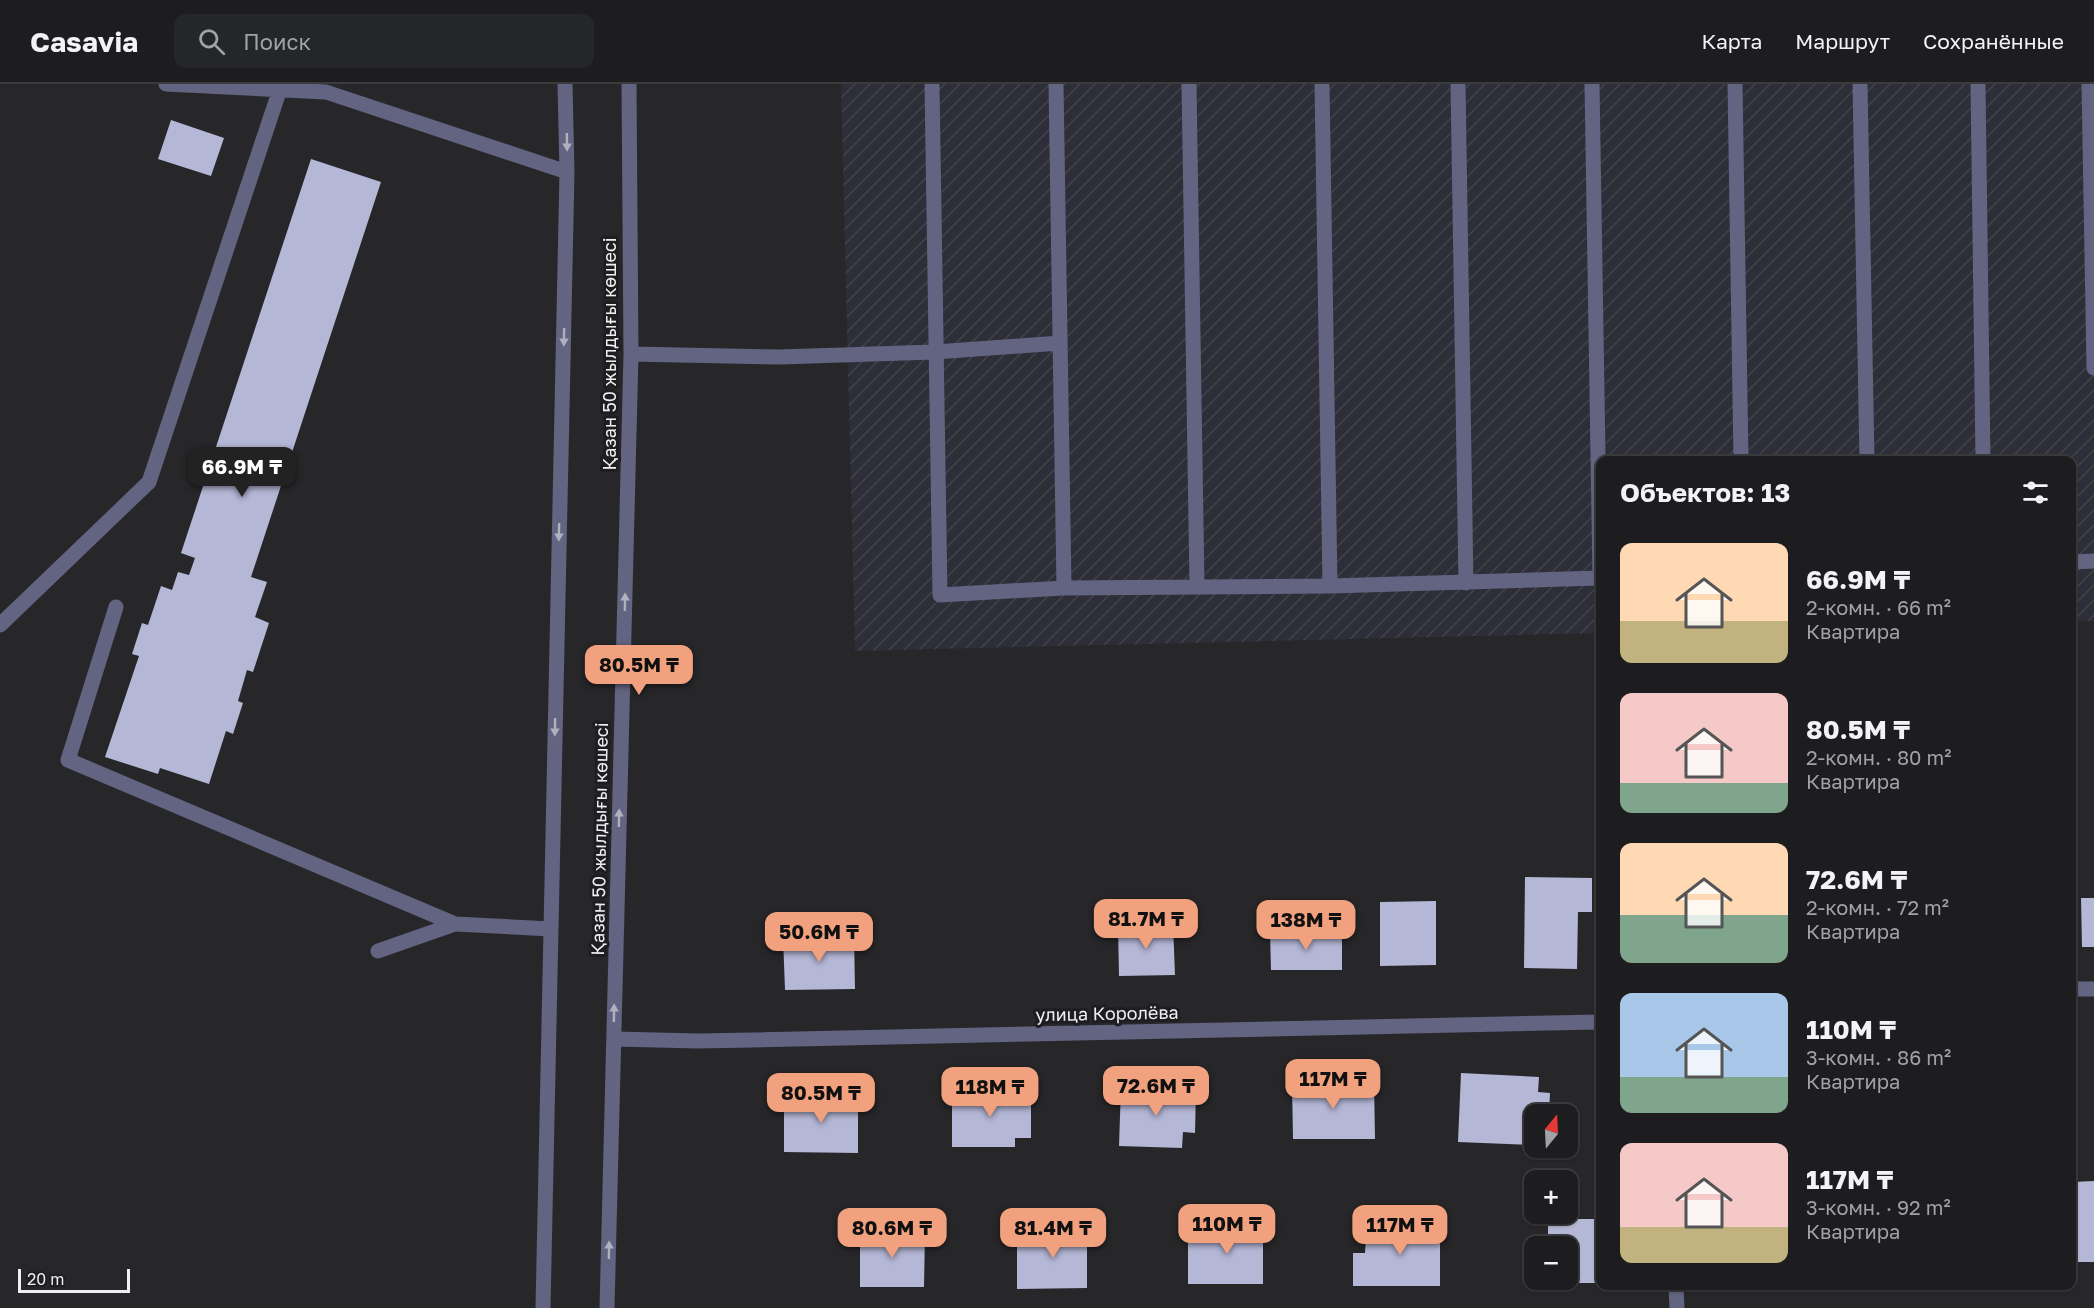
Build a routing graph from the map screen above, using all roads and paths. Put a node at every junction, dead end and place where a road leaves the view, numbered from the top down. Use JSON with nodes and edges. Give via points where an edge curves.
{"nodes":[{"id":1,"x":166,"y":84,"type":"edge"},
{"id":2,"x":566,"y":84,"type":"edge"},
{"id":3,"x":629,"y":84,"type":"edge"},
{"id":4,"x":932,"y":84,"type":"edge"},
{"id":5,"x":1056,"y":84,"type":"edge"},
{"id":6,"x":1189,"y":84,"type":"edge"},
{"id":7,"x":1322,"y":84,"type":"edge"},
{"id":8,"x":1458,"y":84,"type":"edge"},
{"id":9,"x":1592,"y":84,"type":"edge"},
{"id":10,"x":1734,"y":84,"type":"edge"},
{"id":11,"x":1860,"y":84,"type":"edge"},
{"id":12,"x":1978,"y":84,"type":"edge"},
{"id":13,"x":2089,"y":84,"type":"edge"},
{"id":14,"x":280,"y":89,"type":"junction"},
{"id":15,"x":567,"y":172,"type":"junction"},
{"id":16,"x":1060,"y":343,"type":"junction"},
{"id":17,"x":935,"y":352,"type":"junction"},
{"id":18,"x":631,"y":354,"type":"junction"},
{"id":19,"x":2094,"y":368,"type":"edge"},
{"id":20,"x":1598,"y":456,"type":"edge"},
{"id":21,"x":1740,"y":456,"type":"edge"},
{"id":22,"x":1867,"y":456,"type":"edge"},
{"id":23,"x":1983,"y":456,"type":"edge"},
{"id":24,"x":2094,"y":561,"type":"edge"},
{"id":25,"x":2076,"y":562,"type":"edge"},
{"id":26,"x":1596,"y":578,"type":"edge"},
{"id":27,"x":1466,"y":583,"type":"junction"},
{"id":28,"x":1197,"y":586,"type":"junction"},
{"id":29,"x":1330,"y":586,"type":"junction"},
{"id":30,"x":1064,"y":588,"type":"junction"},
{"id":31,"x":116,"y":607,"type":"dead end"},
{"id":32,"x":0,"y":625,"type":"edge"},
{"id":33,"x":455,"y":924,"type":"junction"},
{"id":34,"x":551,"y":929,"type":"junction"},
{"id":35,"x":378,"y":951,"type":"dead end"},
{"id":36,"x":2076,"y":989,"type":"edge"},
{"id":37,"x":2094,"y":989,"type":"edge"},
{"id":38,"x":1596,"y":1022,"type":"edge"},
{"id":39,"x":614,"y":1039,"type":"junction"},
{"id":40,"x":1676,"y":1290,"type":"edge"},
{"id":41,"x":543,"y":1308,"type":"edge"},
{"id":42,"x":608,"y":1308,"type":"edge"},
{"id":43,"x":1677,"y":1308,"type":"edge"}],
"edges":[{"from":1,"to":14,"type":"street"},
{"from":2,"to":15,"type":"street","one_way":true},
{"from":3,"to":18,"type":"street","name":"Қазан 50 жылдығы көшесі"},
{"from":4,"to":17,"type":"street"},
{"from":5,"to":16,"type":"street"},
{"from":6,"to":28,"type":"street"},
{"from":7,"to":29,"type":"street"},
{"from":8,"to":27,"type":"street"},
{"from":9,"to":20,"type":"street"},
{"from":10,"to":21,"type":"street"},
{"from":11,"to":22,"type":"street"},
{"from":12,"to":23,"type":"street"},
{"from":13,"to":19,"type":"street"},
{"from":14,"to":15,"type":"street","via":[[326,92]]},
{"from":14,"to":32,"type":"street","via":[[149,482]]},
{"from":15,"to":34,"type":"street","one_way":true},
{"from":16,"to":17,"type":"street"},
{"from":16,"to":30,"type":"street"},
{"from":17,"to":18,"type":"street","via":[[779,357]]},
{"from":17,"to":30,"type":"street","via":[[940,595]]},
{"from":39,"to":18,"type":"street","name":"Қазан 50 жылдығы көшесі","one_way":true},
{"from":24,"to":25,"type":"street"},
{"from":26,"to":27,"type":"street"},
{"from":27,"to":29,"type":"street"},
{"from":28,"to":29,"type":"street"},
{"from":28,"to":30,"type":"street"},
{"from":31,"to":33,"type":"street","via":[[68,760]]},
{"from":33,"to":34,"type":"street"},
{"from":33,"to":35,"type":"street"},
{"from":34,"to":41,"type":"street"},
{"from":36,"to":37,"type":"street"},
{"from":38,"to":39,"type":"street","name":"улица Королёва"},
{"from":42,"to":39,"type":"street","name":"Қазан 50 жылдығы көшесі","one_way":true},
{"from":40,"to":43,"type":"street"}]}
